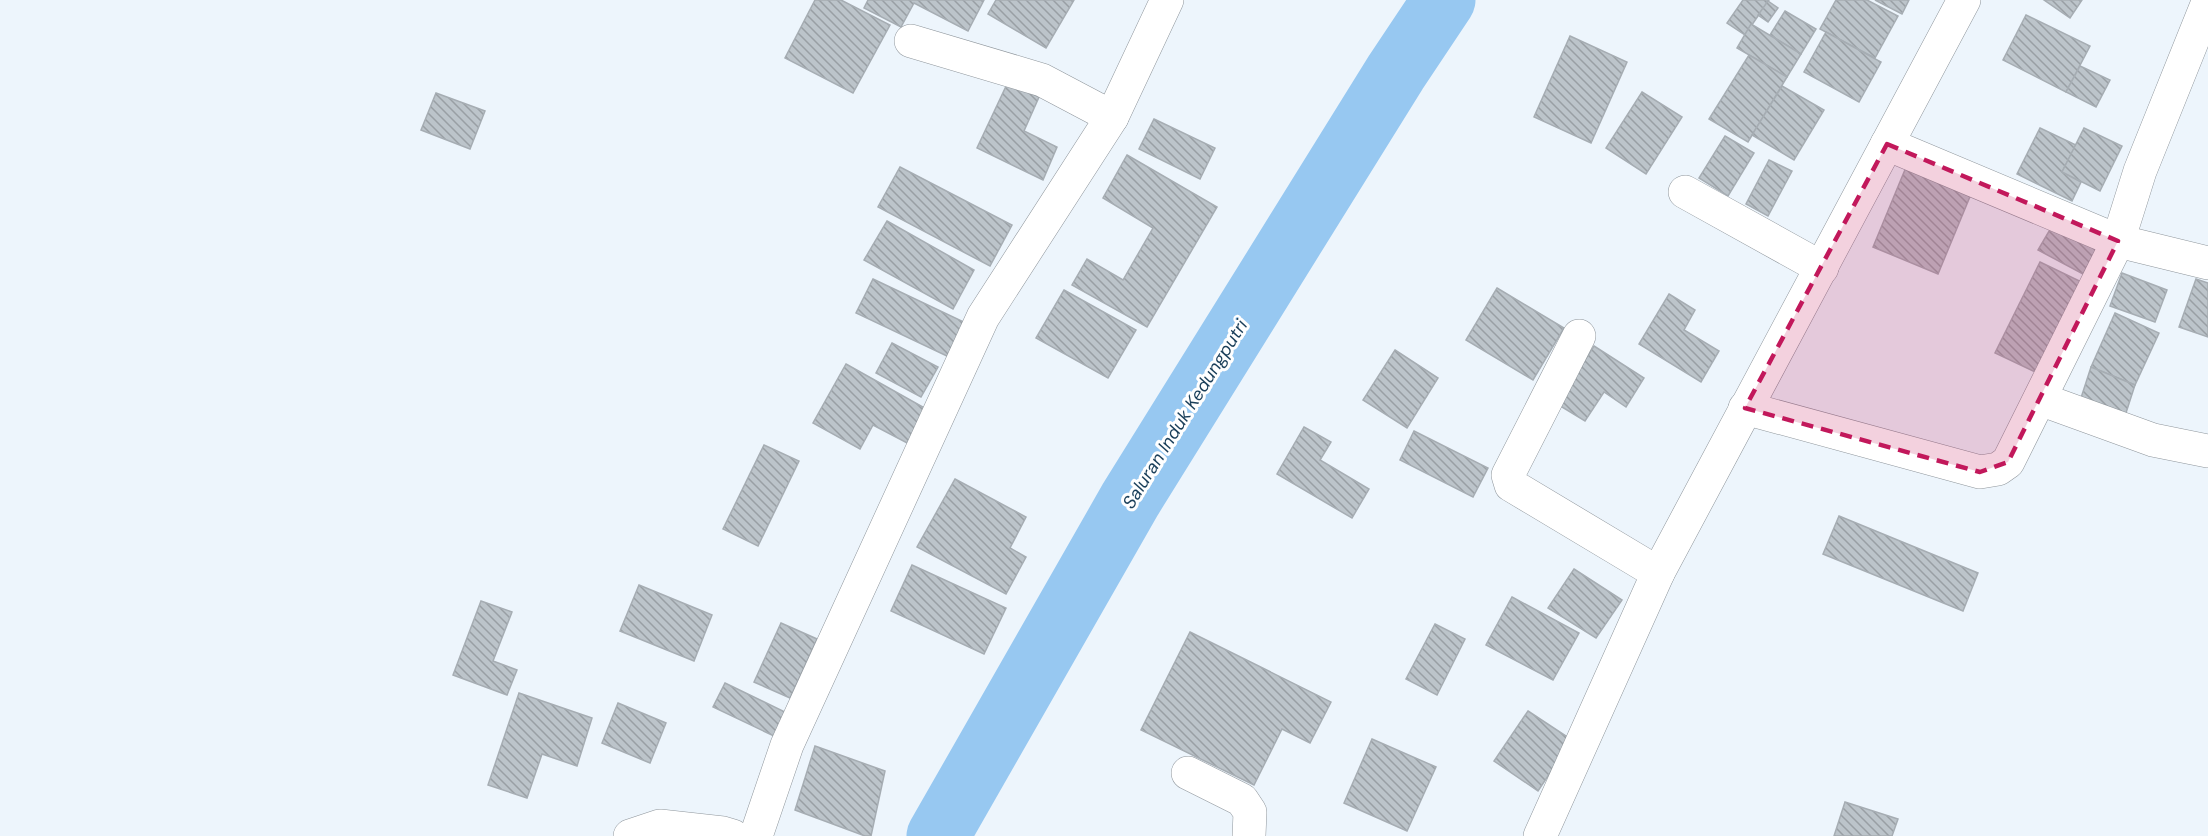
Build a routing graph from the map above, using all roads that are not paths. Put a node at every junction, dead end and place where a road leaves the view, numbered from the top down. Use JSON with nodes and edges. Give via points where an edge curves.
{"nodes":[{"id":1,"x":1167,"y":0,"type":"edge"},
{"id":2,"x":1964,"y":0,"type":"edge"},
{"id":3,"x":2208,"y":2,"type":"edge"},
{"id":4,"x":911,"y":41,"type":"dead end"},
{"id":5,"x":1113,"y":117,"type":"junction"},
{"id":6,"x":1887,"y":144,"type":"junction"},
{"id":7,"x":1685,"y":192,"type":"dead end"},
{"id":8,"x":2118,"y":240,"type":"junction"},
{"id":9,"x":2208,"y":263,"type":"edge"},
{"id":10,"x":1822,"y":267,"type":"junction"},
{"id":11,"x":1579,"y":336,"type":"dead end"},
{"id":12,"x":2040,"y":399,"type":"junction"},
{"id":13,"x":1745,"y":408,"type":"junction"},
{"id":14,"x":2208,"y":451,"type":"edge"},
{"id":15,"x":1658,"y":573,"type":"junction"},
{"id":16,"x":1188,"y":773,"type":"dead end"},
{"id":17,"x":630,"y":836,"type":"edge"},
{"id":18,"x":734,"y":836,"type":"edge"},
{"id":19,"x":756,"y":836,"type":"edge"},
{"id":20,"x":1249,"y":836,"type":"edge"},
{"id":21,"x":1540,"y":836,"type":"edge"}],
"edges":[{"from":1,"to":5,"type":"street"},
{"from":2,"to":6,"type":"street"},
{"from":3,"to":8,"type":"street","via":[[2140,171]]},
{"from":4,"to":5,"type":"street","via":[[1042,80]]},
{"from":5,"to":19,"type":"street","via":[[983,317],[787,745]]},
{"from":6,"to":8,"type":"street"},
{"from":6,"to":10,"type":"street"},
{"from":7,"to":10,"type":"street"},
{"from":8,"to":9,"type":"street"},
{"from":8,"to":12,"type":"street"},
{"from":10,"to":13,"type":"street"},
{"from":11,"to":15,"type":"street","via":[[1508,475],[1509,481]]},
{"from":12,"to":13,"type":"street","via":[[2008,462],[1998,469],[1980,472]]},
{"from":12,"to":14,"type":"street","via":[[2153,440]]},
{"from":13,"to":15,"type":"street"},
{"from":15,"to":21,"type":"street"},
{"from":16,"to":20,"type":"street","via":[[1242,800],[1250,812]]},
{"from":17,"to":18,"type":"street","via":[[660,826]]}]}
